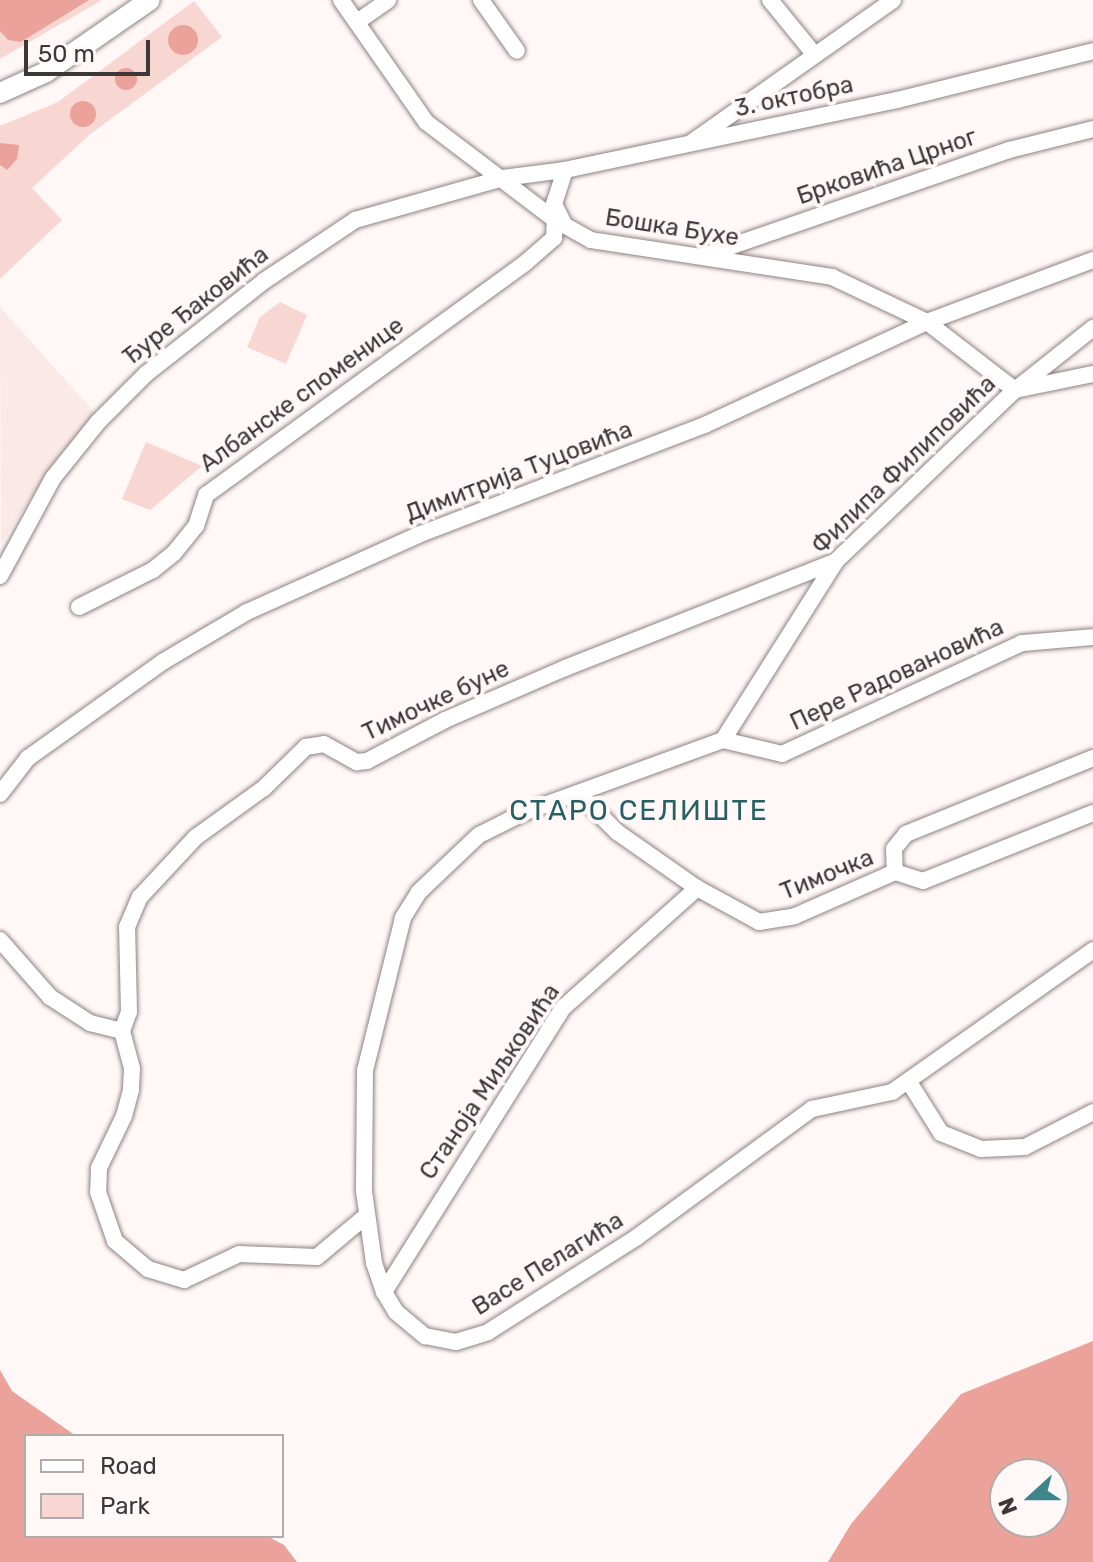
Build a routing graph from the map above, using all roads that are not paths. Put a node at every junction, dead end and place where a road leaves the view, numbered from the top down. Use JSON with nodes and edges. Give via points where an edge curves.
{"nodes":[{"id":1,"x":150,"y":0,"type":"edge"},
{"id":2,"x":341,"y":0,"type":"edge"},
{"id":3,"x":388,"y":0,"type":"edge"},
{"id":4,"x":481,"y":0,"type":"edge"},
{"id":5,"x":770,"y":0,"type":"edge"},
{"id":6,"x":893,"y":0,"type":"edge"},
{"id":7,"x":357,"y":22,"type":"junction"},
{"id":8,"x":517,"y":51,"type":"dead end"},
{"id":9,"x":1093,"y":51,"type":"edge"},
{"id":10,"x":814,"y":54,"type":"junction"},
{"id":11,"x":0,"y":93,"type":"edge"},
{"id":12,"x":1093,"y":129,"type":"edge"},
{"id":13,"x":690,"y":143,"type":"junction"},
{"id":14,"x":565,"y":170,"type":"junction"},
{"id":15,"x":503,"y":178,"type":"junction"},
{"id":16,"x":560,"y":224,"type":"junction"},
{"id":17,"x":699,"y":257,"type":"junction"},
{"id":18,"x":1093,"y":260,"type":"edge"},
{"id":19,"x":927,"y":322,"type":"junction"},
{"id":20,"x":1093,"y":328,"type":"edge"},
{"id":21,"x":1093,"y":374,"type":"edge"},
{"id":22,"x":1015,"y":390,"type":"junction"},
{"id":23,"x":836,"y":561,"type":"junction"},
{"id":24,"x":0,"y":576,"type":"edge"},
{"id":25,"x":79,"y":607,"type":"dead end"},
{"id":26,"x":1093,"y":637,"type":"edge"},
{"id":27,"x":723,"y":740,"type":"junction"},
{"id":28,"x":1093,"y":758,"type":"edge"},
{"id":29,"x":0,"y":794,"type":"edge"},
{"id":30,"x":579,"y":794,"type":"junction"},
{"id":31,"x":1093,"y":813,"type":"edge"},
{"id":32,"x":895,"y":872,"type":"junction"},
{"id":33,"x":697,"y":888,"type":"junction"},
{"id":34,"x":0,"y":940,"type":"edge"},
{"id":35,"x":1093,"y":950,"type":"edge"},
{"id":36,"x":122,"y":1031,"type":"junction"},
{"id":37,"x":909,"y":1082,"type":"junction"},
{"id":38,"x":1093,"y":1112,"type":"edge"},
{"id":39,"x":366,"y":1216,"type":"junction"},
{"id":40,"x":384,"y":1292,"type":"junction"}],
"edges":[{"from":1,"to":11,"type":"street","via":[[46,72]]},
{"from":2,"to":7,"type":"street","name":"Бошка Бухе"},
{"from":3,"to":7,"type":"street"},
{"from":4,"to":8,"type":"street"},
{"from":5,"to":10,"type":"street"},
{"from":6,"to":10,"type":"street"},
{"from":7,"to":15,"type":"street","name":"Бошка Бухе","via":[[426,122]]},
{"from":9,"to":13,"type":"street","name":"3. октобра","via":[[934,92]]},
{"from":10,"to":13,"type":"street"},
{"from":12,"to":17,"type":"street","name":"Брковића Црног","via":[[1009,150]]},
{"from":13,"to":14,"type":"street","name":"3. октобра"},
{"from":14,"to":15,"type":"street","name":"3. октобра"},
{"from":14,"to":16,"type":"street","via":[[554,204]]},
{"from":15,"to":16,"type":"street","name":"Бошка Бухе"},
{"from":15,"to":24,"type":"street","name":"Ђуре Ђаковића","via":[[355,220],[264,281],[172,353],[98,422],[53,478]]},
{"from":16,"to":17,"type":"street","name":"Бошка Бухе","via":[[591,240]]},
{"from":16,"to":25,"type":"street","name":"Албанске споменице","via":[[554,238],[524,264],[230,474],[206,495],[196,526],[153,570]]},
{"from":17,"to":19,"type":"street","name":"Бошка Бухе","via":[[832,277]]},
{"from":18,"to":19,"type":"street","name":"Димитрија Туцовића"},
{"from":19,"to":22,"type":"street","name":"Бошка Бухе"},
{"from":19,"to":29,"type":"street","name":"Димитрија Туцовића","via":[[705,425],[418,535],[247,612],[164,661],[28,758]]},
{"from":20,"to":22,"type":"street","name":"Филипа Филиповића"},
{"from":21,"to":22,"type":"street"},
{"from":22,"to":23,"type":"street","name":"Филипа Филиповића"},
{"from":23,"to":27,"type":"street","name":"Филипа Филиповића"},
{"from":23,"to":36,"type":"street","name":"Тимочке буне","via":[[538,680],[367,761],[357,762],[324,744],[306,747],[264,788],[196,837],[140,897],[127,927],[129,1012]]},
{"from":26,"to":27,"type":"street","name":"Пере Радовановића","via":[[1022,643],[782,754]]},
{"from":27,"to":30,"type":"street","name":"Васе Пелагића"},
{"from":28,"to":32,"type":"street","name":"Тимочка","via":[[906,834],[894,849]]},
{"from":30,"to":33,"type":"street","name":"Тимочка","via":[[617,832]]},
{"from":30,"to":39,"type":"street","name":"Васе Пелагића","via":[[479,835],[419,892],[403,918],[365,1070]]},
{"from":31,"to":32,"type":"street","name":"Тимочка","via":[[923,881]]},
{"from":32,"to":33,"type":"street","name":"Тимочка","via":[[772,922],[759,922]]},
{"from":33,"to":40,"type":"street","name":"Станоја Миљковића","via":[[563,1008]]},
{"from":34,"to":36,"type":"street","via":[[50,997],[90,1023]]},
{"from":35,"to":37,"type":"street","name":"Васе Пелагића"},
{"from":36,"to":39,"type":"street","via":[[132,1069],[131,1090],[99,1168],[98,1192],[115,1241],[148,1269],[184,1280],[239,1254],[317,1257]]},
{"from":37,"to":38,"type":"street","via":[[941,1133],[981,1149],[1025,1147]]},
{"from":37,"to":40,"type":"street","name":"Васе Пелагића","via":[[876,1098],[812,1109],[637,1237],[477,1338],[448,1342],[425,1336],[405,1322]]},
{"from":39,"to":40,"type":"street","name":"Васе Пелагића"}]}
